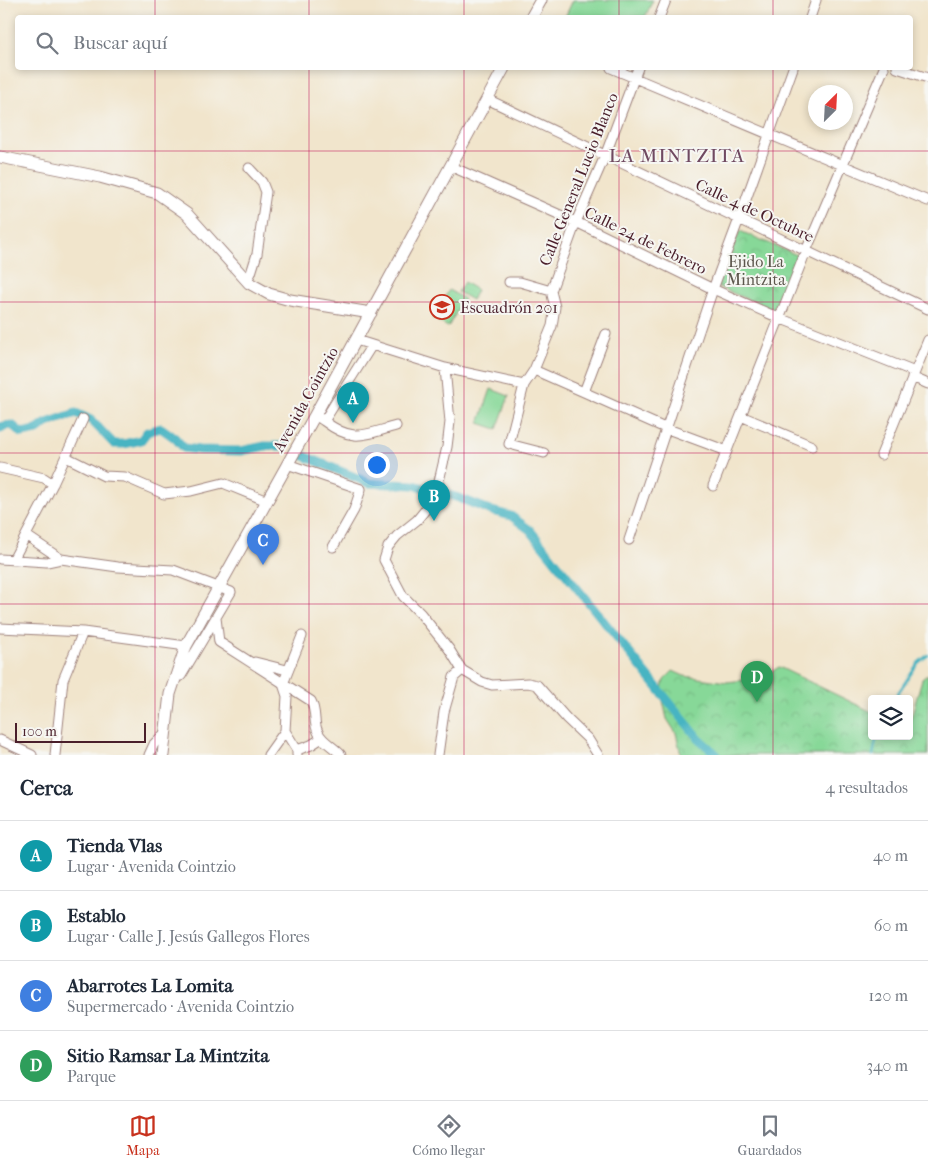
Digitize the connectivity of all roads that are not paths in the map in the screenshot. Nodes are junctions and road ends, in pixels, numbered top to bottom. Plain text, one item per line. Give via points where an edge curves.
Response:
1 (541, 0) edge
2 (666, 0) edge
3 (816, 0) edge
4 (533, 15) edge
5 (660, 15) edge
6 (811, 15) edge
7 (503, 70) edge
8 (616, 70) edge
9 (637, 70) edge
10 (792, 70) edge
11 (883, 70) edge
12 (903, 70) edge
13 (634, 77) junction
14 (928, 78) edge
15 (487, 99) junction
16 (770, 134) junction
17 (605, 156) junction
18 (0, 157) edge
19 (843, 165) junction
20 (450, 166) junction
21 (249, 168) dead end
22 (928, 201) edge
23 (739, 219) junction
24 (576, 222) junction
25 (806, 251) junction
26 (247, 280) junction
27 (509, 282) dead end
28 (713, 289) junction
29 (551, 292) junction
30 (928, 309) edge
31 (371, 313) junction
32 (779, 318) junction
33 (606, 334) dead end
34 (356, 340) junction
35 (928, 340) edge
36 (372, 345) junction
37 (445, 368) junction
38 (534, 370) junction
39 (914, 375) junction
40 (928, 384) edge
41 (524, 385) junction
42 (584, 392) junction
43 (741, 416) junction
44 (320, 418) junction
45 (84, 419) dead end
46 (396, 426) dead end
47 (665, 428) junction
48 (812, 446) dead end
49 (727, 451) junction
50 (544, 453) dead end
51 (881, 455) dead end
52 (66, 457) junction
53 (288, 464) junction
54 (0, 468) edge
55 (53, 484) junction
56 (713, 486) dead end
57 (267, 501) junction
58 (27, 536) junction
59 (629, 540) dead end
60 (333, 547) dead end
61 (0, 559) edge
62 (62, 559) junction
63 (13, 560) junction
64 (219, 587) junction
65 (216, 617) junction
66 (0, 628) edge
67 (83, 632) junction
68 (302, 636) dead end
69 (186, 646) junction
70 (248, 660) junction
71 (287, 670) junction
72 (462, 670) junction
73 (283, 684) junction
74 (170, 694) junction
75 (285, 731) junction
76 (165, 733) junction
77 (322, 738) junction
78 (0, 740) edge
79 (297, 752) edge
80 (32, 755) edge
81 (55, 755) edge
82 (149, 755) edge
83 (163, 755) edge
84 (268, 755) edge
85 (341, 755) edge
86 (438, 755) edge
87 (598, 755) edge

1 - 4 main road
2 - 5 street
3 - 6 street
7 - 15 main road, Avenida Cointzio
8 - 13 street
9 - 13 street, Calle General Lucio Blanco
10 - 16 street
11 - 19 street
12 - 14 street
13 - 16 street
13 - 17 street, Calle General Lucio Blanco
15 - 17 street, Calle 4 de Octubre
15 - 20 main road, Avenida Cointzio
16 - 19 street
16 - 23 street
17 - 23 street, Calle 4 de Octubre
17 - 24 street, Calle General Lucio Blanco
18 - 26 main road via 100,176 156,193 187,214
19 - 22 street
19 - 25 street
20 - 24 street, Calle 24 de Febrero
20 - 31 main road, Avenida Cointzio
21 - 26 street via 262,182 266,192 258,254
23 - 25 street, Calle 4 de Octubre
23 - 28 street
24 - 28 street, Calle 24 de Febrero
24 - 29 street, Calle General Lucio Blanco
25 - 30 street, Calle 4 de Octubre
25 - 32 street
26 - 31 main road via 269,294 290,300
27 - 29 street via 520,282
28 - 32 street, Calle 24 de Febrero
28 - 47 street
29 - 38 street, Calle General Lucio Blanco via 555,307 552,326
31 - 34 main road, Avenida Cointzio
32 - 39 street, Calle 24 de Febrero
32 - 43 street
33 - 42 street
34 - 36 street
34 - 44 main road, Avenida Cointzio
35 - 39 street
36 - 37 street
36 - 44 street
37 - 41 street
37 - 72 street via 450,422 435,498 417,520 397,536 388,547 384,560 403,596 449,649
38 - 41 street, Calle General Lucio Blanco
38 - 42 street
39 - 40 street, Calle 24 de Febrero
39 - 51 street
41 - 50 street, Calle General Lucio Blanco via 510,444
42 - 47 street
43 - 48 street
43 - 49 street
44 - 46 street via 342,434 357,437
44 - 53 main road, Avenida Cointzio
45 - 52 street
47 - 49 street
47 - 59 street
49 - 56 street
52 - 55 street
52 - 57 street via 104,476 125,476 164,494 224,483
53 - 57 main road, Avenida Cointzio
53 - 60 street via 361,489 354,510
54 - 55 street via 44,478
55 - 58 street
57 - 64 main road, Avenida Cointzio
58 - 62 street
58 - 63 street
61 - 63 street
62 - 63 street via 47,562
62 - 64 street via 172,570
64 - 65 street via 231,592
64 - 69 main road, Avenida Cointzio
65 - 70 street via 219,642
65 - 74 street
66 - 67 street
67 - 69 street
67 - 81 street via 63,680
68 - 71 street
69 - 74 main road, Avenida Cointzio
70 - 71 street
70 - 73 street
71 - 73 street
72 - 86 street via 454,677 446,704
72 - 87 street via 492,685 537,685
73 - 75 street via 287,696
73 - 77 street via 311,701 317,732
74 - 76 main road, Avenida Cointzio
75 - 79 street
75 - 84 street
76 - 82 street
76 - 83 main road, Avenida Cointzio
77 - 79 street
77 - 85 street
78 - 80 street

